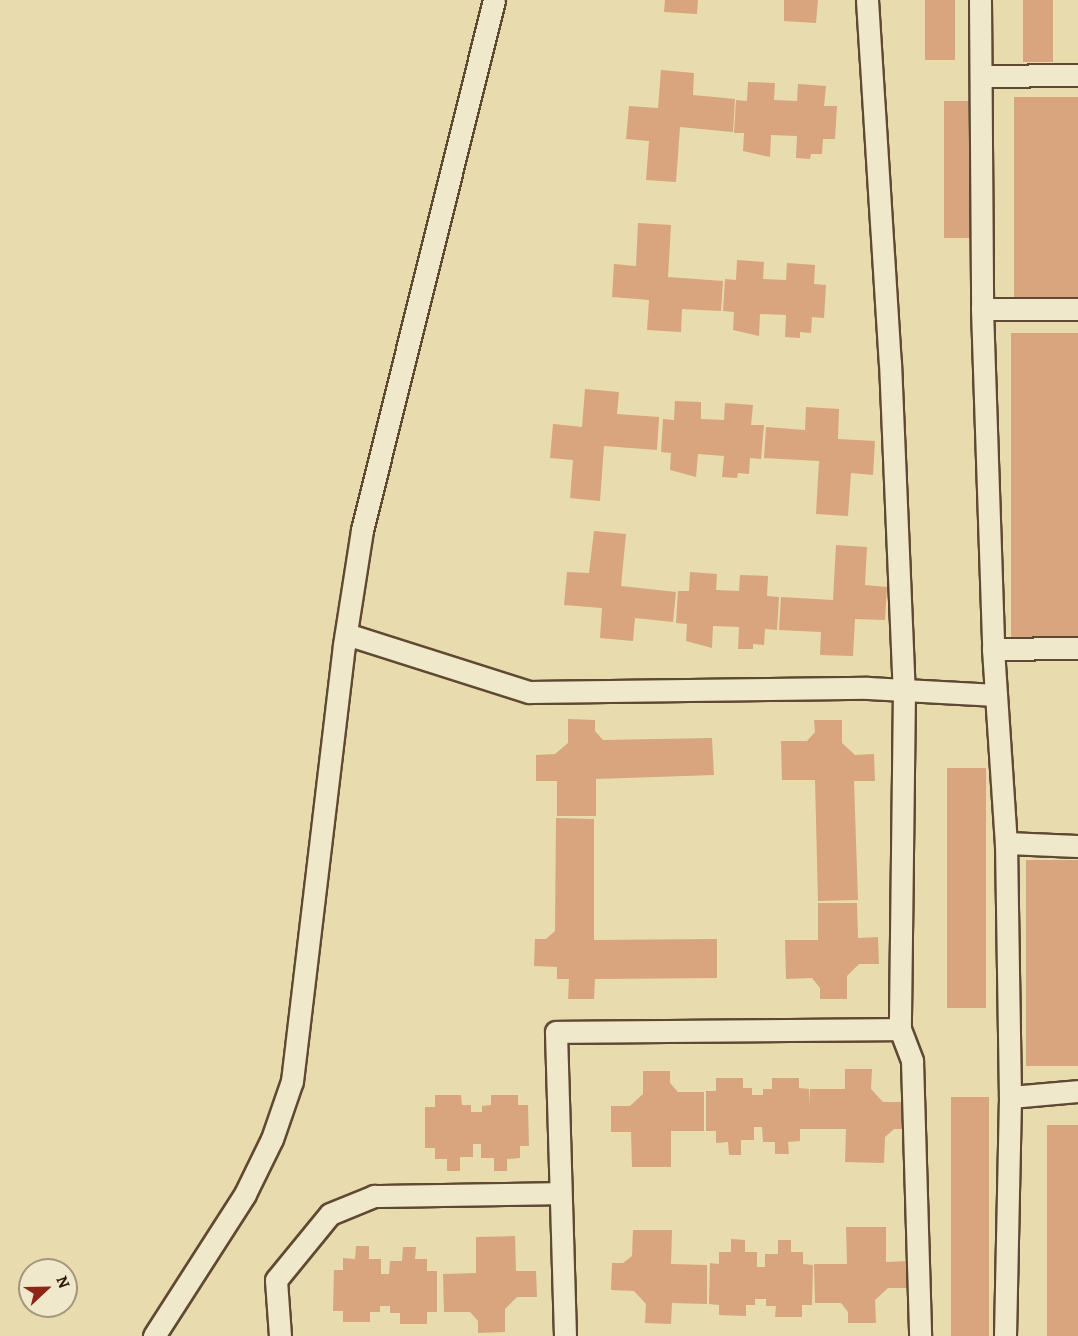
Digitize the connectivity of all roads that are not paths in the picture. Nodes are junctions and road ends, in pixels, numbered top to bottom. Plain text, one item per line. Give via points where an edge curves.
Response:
1 (494, 0) edge
2 (867, 0) edge
3 (980, 0) edge
4 (1078, 75) edge
5 (981, 76) junction
6 (982, 309) junction
7 (1078, 309) edge
8 (346, 634) junction
9 (1078, 648) edge
10 (993, 649) junction
11 (904, 690) junction
12 (996, 695) junction
13 (1006, 843) junction
14 (1078, 846) edge
15 (900, 1029) junction
16 (1078, 1091) edge
17 (1010, 1097) junction
18 (558, 1192) junction
19 (154, 1336) edge
20 (280, 1336) edge
21 (565, 1336) edge
22 (920, 1336) edge
23 (1005, 1336) edge

1 - 8 street via 374,473
2 - 11 street via 890,362
3 - 5 street
4 - 5 street
5 - 6 street
6 - 7 street
6 - 10 street
8 - 11 street via 529,692
8 - 19 street via 292,1081 272,1139 245,1194
9 - 10 street
10 - 12 street
11 - 12 street
11 - 15 street
12 - 13 street
13 - 14 street
13 - 17 street
15 - 18 street via 556,1032
15 - 22 street via 912,1061
16 - 17 street
17 - 23 street
18 - 20 street via 374,1196 330,1214 276,1280
18 - 21 street

